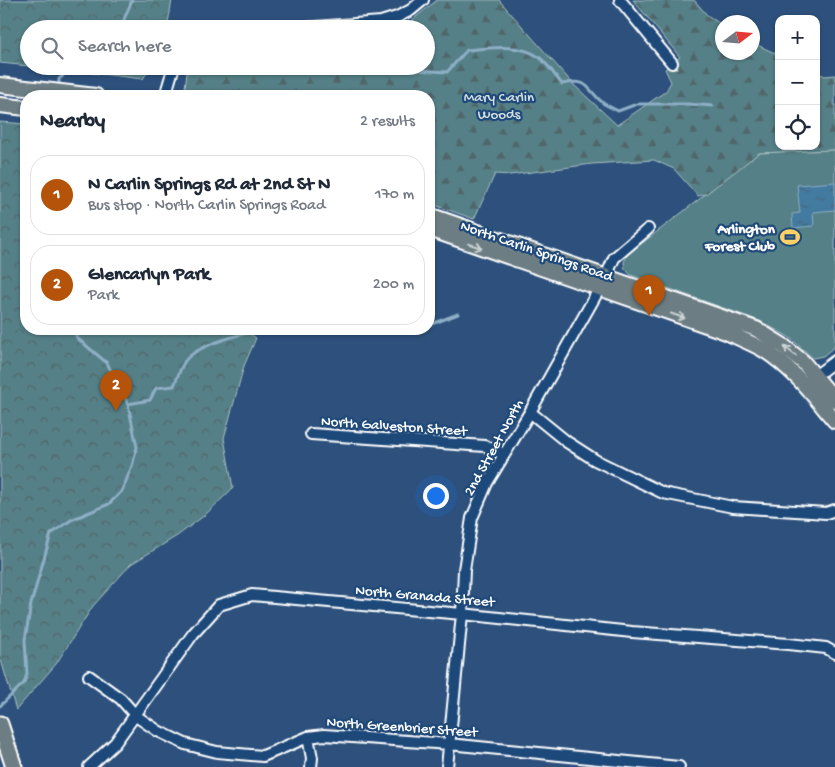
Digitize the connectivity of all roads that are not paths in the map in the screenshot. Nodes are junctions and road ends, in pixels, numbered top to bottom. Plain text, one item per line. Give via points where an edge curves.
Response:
1 (423, 0) edge
2 (620, 0) edge
3 (387, 20) edge
4 (672, 63) dead end
5 (171, 75) edge
6 (0, 85) edge
7 (39, 90) edge
8 (167, 90) edge
9 (0, 105) edge
10 (20, 107) edge
11 (435, 217) edge
12 (648, 230) dead end
13 (435, 231) edge
14 (602, 283) junction
15 (835, 362) edge
16 (810, 380) junction
17 (835, 400) edge
18 (530, 412) junction
19 (835, 421) edge
20 (311, 434) dead end
21 (504, 454) junction
22 (835, 510) edge
23 (462, 614) junction
24 (835, 653) edge
25 (89, 676) dead end
26 (136, 716) junction
27 (0, 724) edge
28 (308, 737) junction
29 (449, 744) junction
30 (12, 761) edge
31 (89, 767) edge
32 (312, 767) edge
33 (447, 767) edge
34 (679, 767) edge

1 - 3 street via 411,10
2 - 4 street
5 - 8 street
6 - 7 main road
9 - 10 main road
11 - 14 main road, North Carlin Springs Road
12 - 14 street, 2nd Street North via 614,258
13 -> 14 main road, North Carlin Springs Road
14 - 16 main road, North Carlin Springs Road via 750,342
14 - 18 street, 2nd Street North
15 - 16 street
16 - 17 main road, North Carlin Springs Road
16 - 19 main road, North Carlin Springs Road
18 - 21 street, 2nd Street North
18 - 22 street via 595,460 663,493 733,507
20 - 21 street, North Galveston Street via 485,446
21 - 23 street, 2nd Street North via 472,518 464,570
23 - 24 street, North Granada Street via 789,644 826,648
23 - 26 street, North Granada Street via 252,595 219,605 193,634
23 - 29 street, 2nd Street North
25 - 26 street, North Greenbrier Street via 120,699
26 - 28 street, North Greenbrier Street via 185,744 217,752 263,756
26 - 31 street, North Granada Street via 115,743
27 - 30 highway
28 - 29 street, North Greenbrier Street via 324,735
28 - 32 street
29 - 33 street, 2nd Street North
29 - 34 street, North Greenbrier Street

